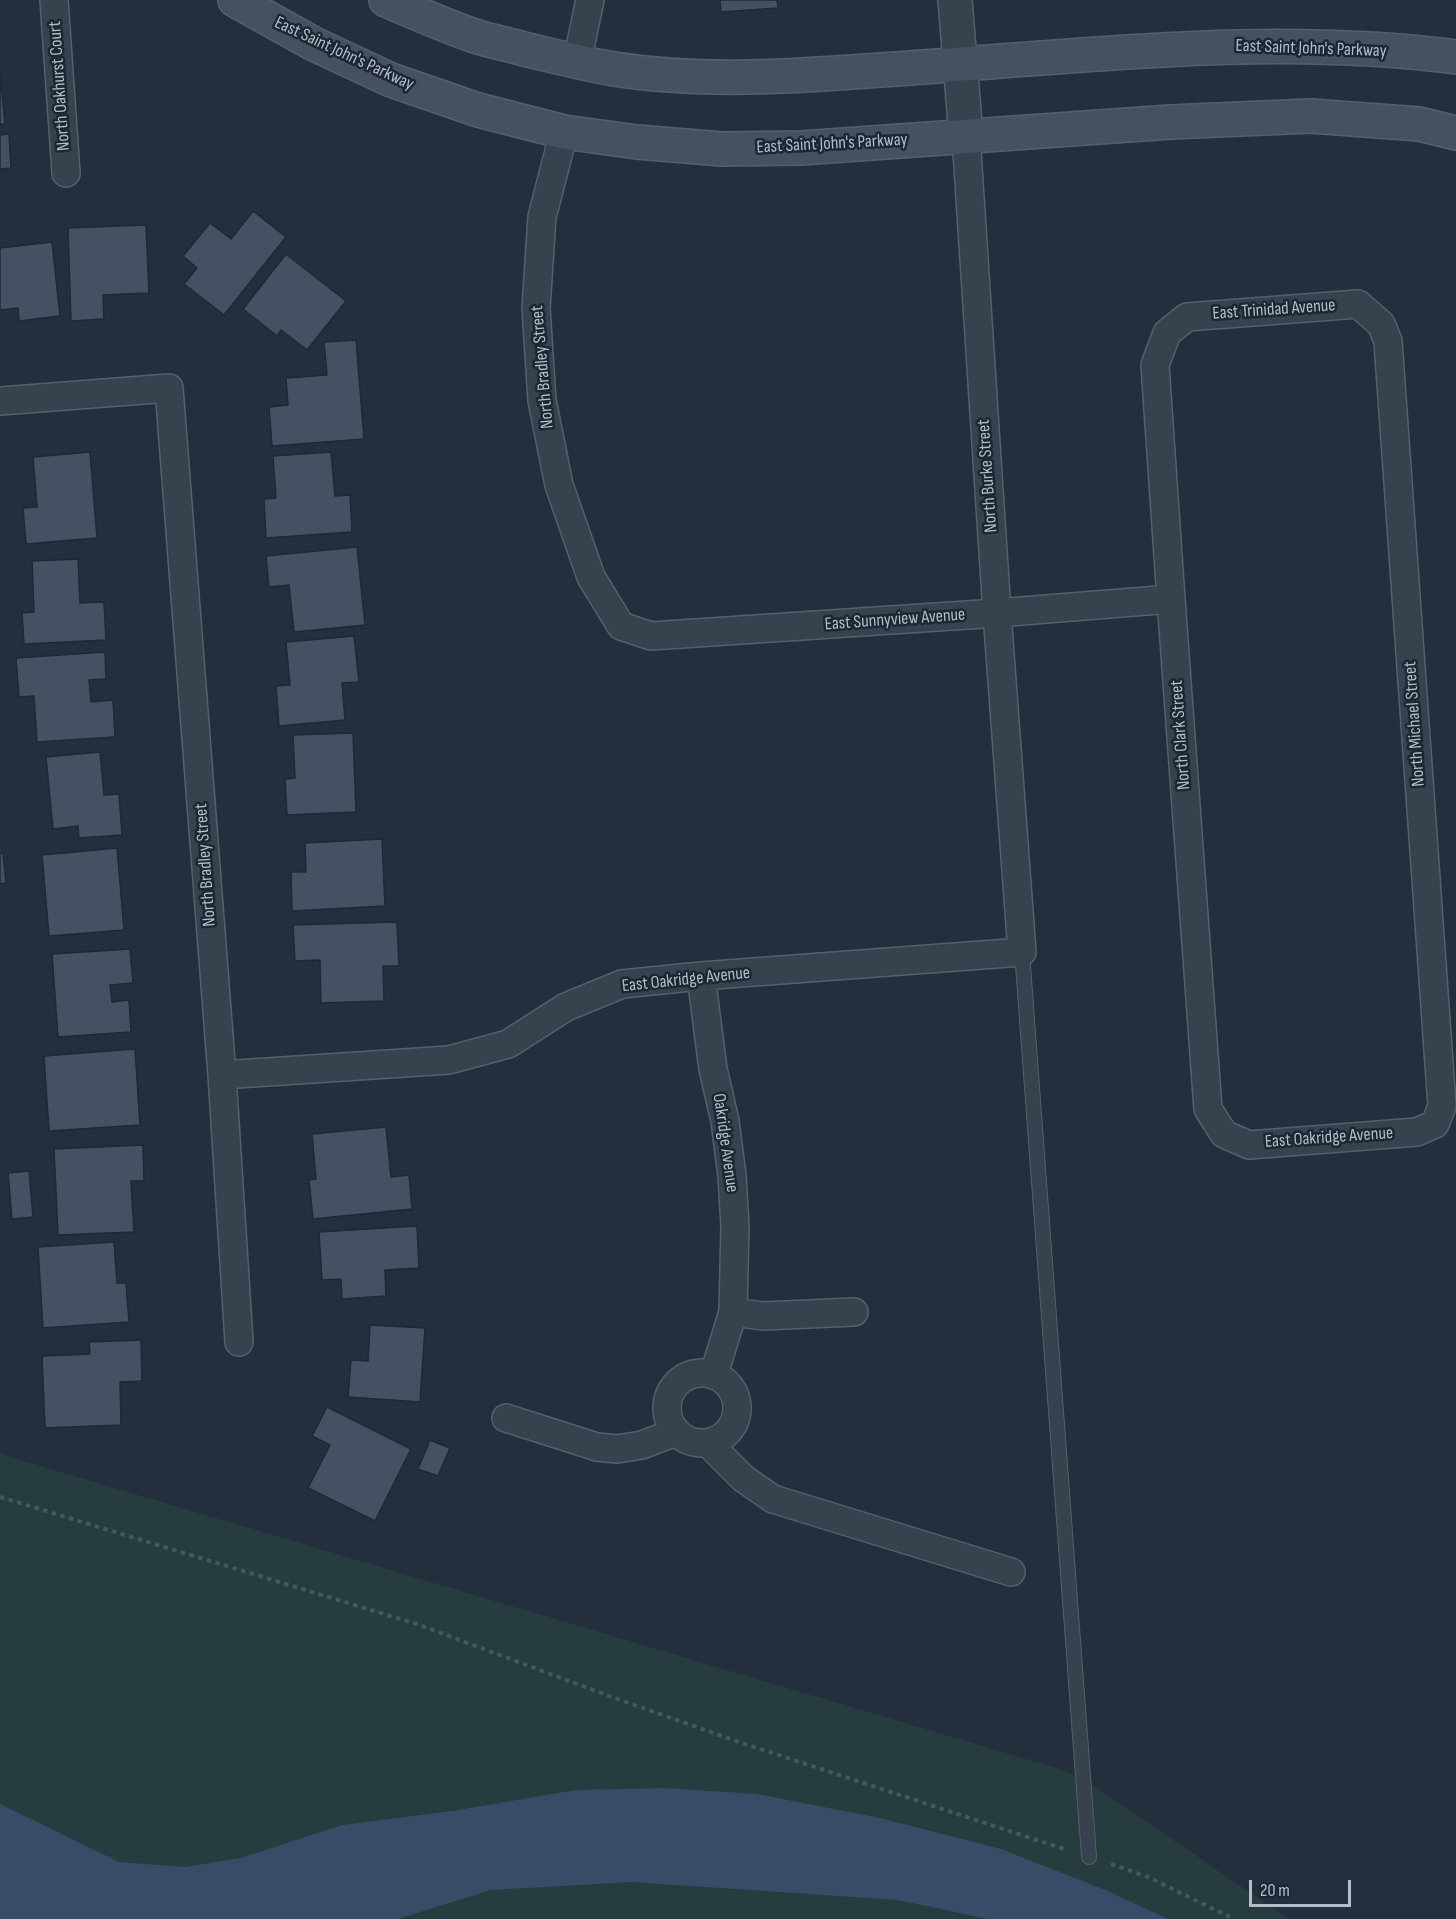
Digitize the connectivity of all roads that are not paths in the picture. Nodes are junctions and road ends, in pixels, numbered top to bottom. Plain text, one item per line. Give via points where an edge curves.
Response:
1 (54, 0) edge
2 (235, 0) edge
3 (386, 0) edge
4 (590, 0) edge
5 (955, 0) edge
6 (1456, 57) edge
7 (577, 62) junction
8 (961, 64) junction
9 (564, 132) junction
10 (1456, 133) edge
11 (966, 136) junction
12 (66, 173) dead end
13 (1381, 324) joint
14 (1167, 333) joint
15 (0, 401) edge
16 (1170, 599) junction
17 (997, 613) junction
18 (621, 626) joint
19 (1022, 952) junction
20 (701, 976) junction
21 (222, 1075) junction
22 (1435, 1124) joint
23 (1224, 1134) joint
24 (733, 1312) junction
25 (854, 1312) dead end
26 (240, 1342) dead end
27 (714, 1374) junction
28 (506, 1418) dead end
29 (676, 1432) junction
30 (708, 1443) junction
31 (1011, 1572) dead end
32 (1089, 1857) road end

1 - 12 street, North Oakhurst Court
2 - 9 main road, East Saint John's Parkway via 314,44 391,80 478,110
3 - 7 main road, East Saint John's Parkway via 472,35
4 - 7 street
5 - 8 street, North Burke Street
6 - 8 main road, East Saint John's Parkway via 1253,45
7 - 8 main road, East Saint John's Parkway via 650,73 755,77
8 - 11 street, North Burke Street
9 - 11 main road, East Saint John's Parkway via 722,149 801,148
9 - 18 street, North Bradley Street via 542,217 536,308 542,400 569,516 591,577
10 - 11 main road, East Saint John's Parkway via 1419,124 1311,116
11 - 17 street, North Burke Street
13 - 14 street, East Trinidad Avenue via 1358,304 1187,317
13 - 22 street, North Michael Street via 1388,341 1442,1106
14 - 16 street, North Clark Street via 1155,365
15 - 21 street, North Bradley Street via 169,388
16 - 17 street, East Sunnyview Avenue
16 - 23 street, North Clark Street via 1208,1109
17 - 18 street, East Sunnyview Avenue via 651,636
17 - 19 street, North Burke Street
19 - 20 street, East Oakridge Avenue
19 - 32 lane
20 - 21 street, East Oakridge Avenue via 622,984 566,1007 508,1044 449,1060
20 - 24 street, Oakridge Avenue via 732,1176
21 - 26 street, North Bradley Street
22 - 23 street, East Oakridge Avenue via 1417,1132 1249,1144
24 - 25 street via 763,1316
24 - 27 street, Oakridge Avenue
27 - 29 street via 691,1375 672,1389 667,1411
27 - 30 street via 736,1395 738,1406 733,1426 718,1440
28 - 29 street via 597,1447 617,1449
29 - 30 street via 691,1442
30 - 31 street via 744,1479 773,1500

